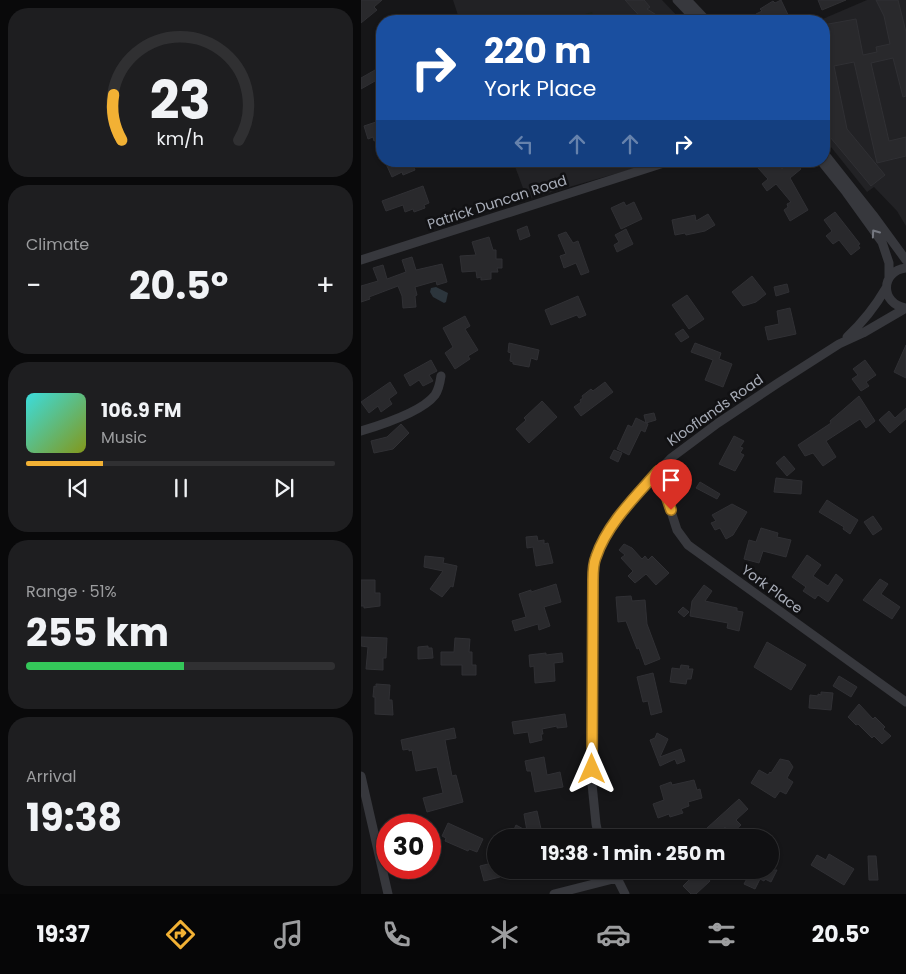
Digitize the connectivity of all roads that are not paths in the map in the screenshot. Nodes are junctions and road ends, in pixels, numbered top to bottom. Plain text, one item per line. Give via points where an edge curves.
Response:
1 (677, 0) edge
2 (687, 0) edge
3 (691, 15) edge
4 (701, 15) edge
5 (830, 161) edge
6 (651, 167) edge
7 (826, 167) edge
8 (361, 260) edge
9 (906, 260) edge
10 (906, 268) edge
11 (889, 278) junction
12 (886, 288) junction
13 (906, 308) edge
14 (839, 344) junction
15 (441, 376) dead end
16 (361, 431) edge
17 (658, 471) junction
18 (906, 702) edge
19 (361, 776) edge
20 (598, 829) edge
21 (600, 879) edge
22 (618, 879) edge
23 (388, 894) edge
24 (554, 894) edge
25 (625, 894) edge

1 - 3 street
2 - 4 street
5 - 9 street
6 - 8 street, Patrick Duncan Road
11 -> 7 street via 882,242
10 - 11 street via 897,270
11 - 12 street, Klooflands Road
12 - 13 street via 891,300
12 - 14 street, Klooflands Road via 864,321
13 - 14 street, Klooflands Road
14 - 17 street, Klooflands Road via 718,423
15 - 16 street via 435,394 418,408
17 - 18 street, York Place via 677,530 688,544
17 - 20 street, Klooflands Road via 611,528 594,565 593,784
19 - 23 street
21 - 24 street
22 - 25 street

